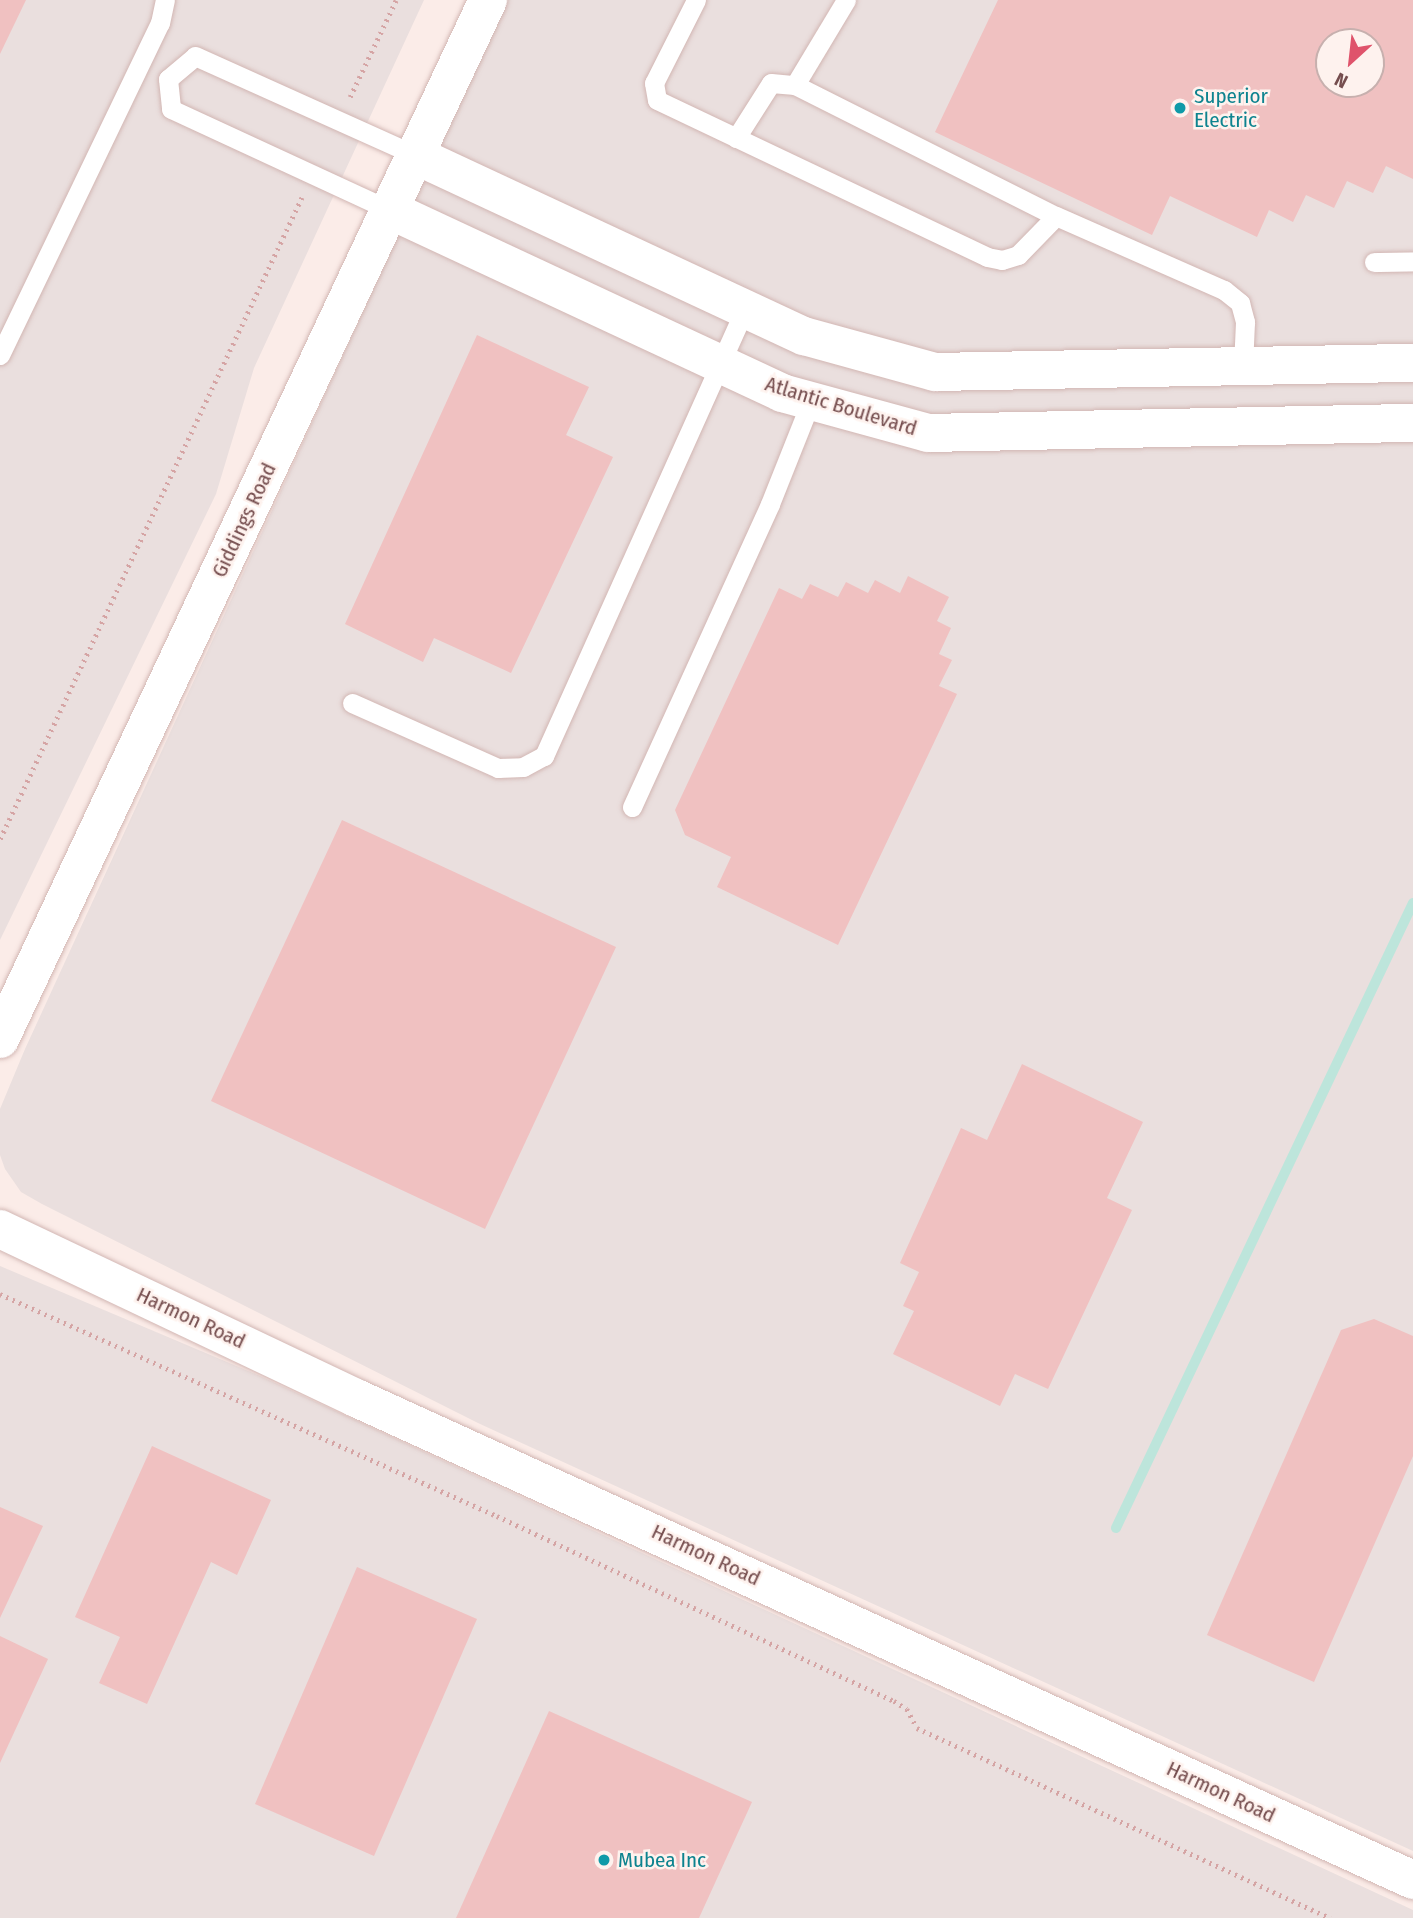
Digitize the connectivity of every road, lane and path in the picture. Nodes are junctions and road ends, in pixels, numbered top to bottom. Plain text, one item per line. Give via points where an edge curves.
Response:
1 (165, 0) edge
2 (396, 0) edge
3 (488, 0) edge
4 (696, 0) edge
5 (846, 0) edge
6 (139, 66) junction
7 (168, 79) junction
8 (795, 85) junction
9 (339, 121) junction
10 (736, 138) junction
11 (415, 155) junction
12 (313, 175) junction
13 (390, 210) junction
14 (1056, 216) junction
15 (1413, 261) edge
16 (1374, 262) dead end
17 (745, 308) junction
18 (0, 355) edge
19 (718, 362) junction
20 (1413, 363) edge
21 (1243, 366) junction
22 (811, 401) junction
23 (1413, 423) edge
24 (352, 703) dead end
25 (632, 807) dead end
26 (0, 839) edge
27 (0, 1039) edge
28 (0, 1229) edge
29 (0, 1294) edge
30 (1413, 1880) edge
31 (1330, 1918) edge

1 - 6 lane via 160,23
2 - 9 path
3 - 11 street, Giddings Road
4 - 10 lane via 652,91 657,100
5 - 8 lane
6 - 7 lane
6 - 18 lane
7 - 9 lane via 195,56
7 - 12 lane via 171,109
8 - 10 lane via 771,83
8 - 14 lane
9 - 11 lane
10 - 14 lane via 987,257 1002,260 1018,255
11 - 13 street, Giddings Road
11 - 17 street
12 - 13 lane
12 - 26 path
13 - 19 street, Atlantic Boulevard
13 - 27 street, Giddings Road
14 - 21 lane via 1224,290 1240,303 1245,322
15 - 16 lane
17 - 19 lane
17 - 21 street via 804,336 935,372
19 - 22 street, Atlantic Boulevard via 782,393
19 - 24 lane via 544,756 523,767 498,768
20 - 21 street
22 - 23 street, Atlantic Boulevard via 928,433
22 - 25 lane via 770,504
28 - 30 street, Harmon Road via 356,1398
29 - 31 path via 497,1516 894,1701 907,1709 917,1728

